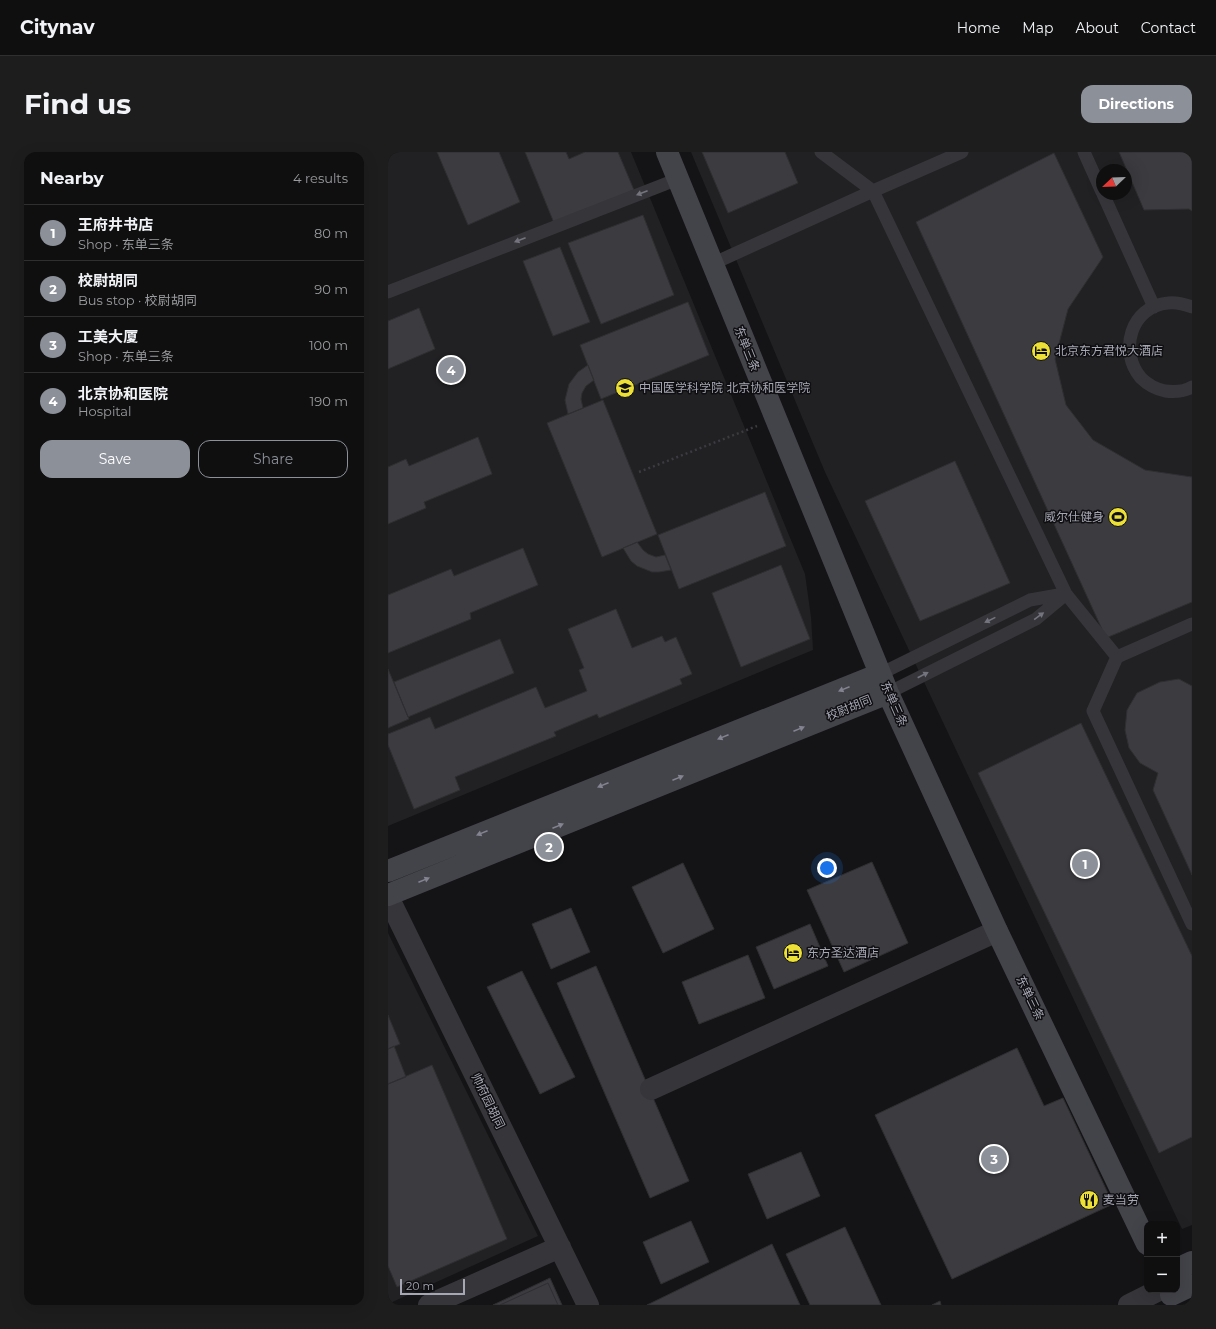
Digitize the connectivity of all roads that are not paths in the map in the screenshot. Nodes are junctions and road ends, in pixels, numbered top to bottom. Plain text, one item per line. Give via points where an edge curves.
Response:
1 (667, 152) edge
2 (821, 152) edge
3 (962, 152) edge
4 (1084, 152) edge
5 (678, 179) junction
6 (1096, 179) edge
7 (873, 191) junction
8 (1105, 200) edge
9 (712, 264) junction
10 (389, 288) edge
11 (1154, 307) junction
12 (1192, 307) edge
13 (1191, 391) edge
14 (1066, 594) junction
15 (1192, 624) edge
16 (1117, 657) junction
17 (884, 683) junction
18 (388, 871) edge
19 (388, 896) edge
20 (1192, 924) edge
21 (997, 931) junction
22 (651, 1089) dead end
23 (1144, 1238) edge
24 (560, 1247) junction
25 (1192, 1262) edge
26 (1180, 1268) edge
27 (1192, 1285) edge
28 (1169, 1295) edge
29 (429, 1305) edge
30 (588, 1305) edge
31 (1128, 1305) edge

1 - 5 street, 东单三条
2 - 7 lane
3 - 7 lane
4 - 6 lane
5 - 9 street, 东单三条
5 -> 10 lane
7 - 9 lane
7 - 14 lane
8 - 11 lane
9 - 17 street, 东单三条
11 - 12 lane via 1168,303
11 - 13 lane via 1142,315 1133,328 1129,342 1130,357 1136,371 1146,383 1159,390
14 - 16 lane
17 -> 14 lane via 1036,619
14 -> 17 lane via 1030,600
15 - 16 lane
16 - 20 lane via 1093,711
17 -> 18 street, 校尉胡同
19 -> 17 street, 校尉胡同
17 - 21 street, 东单三条
19 - 24 street, 帅府园胡同
21 - 22 street
21 - 23 street, 东单三条
24 - 29 street
24 - 30 street, 帅府园胡同
25 - 26 street
27 - 28 street
28 - 31 street

